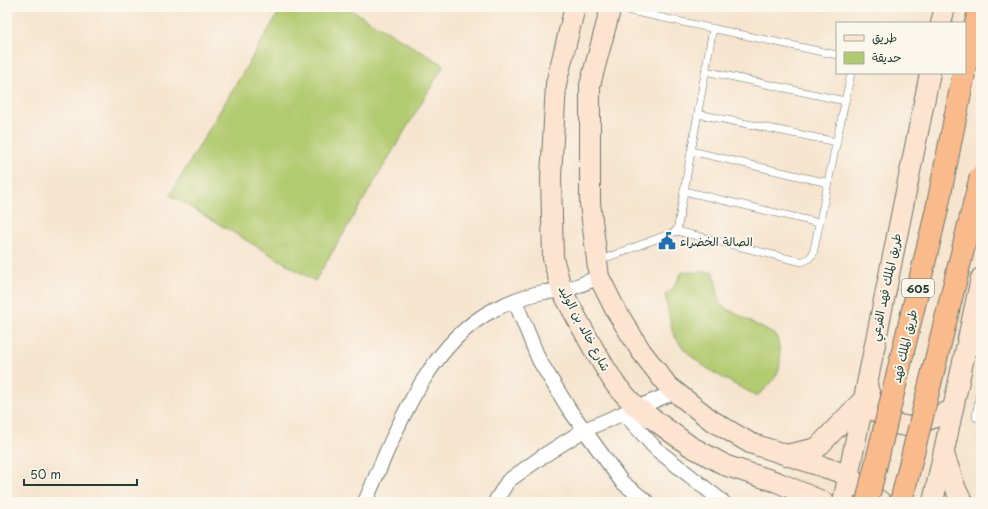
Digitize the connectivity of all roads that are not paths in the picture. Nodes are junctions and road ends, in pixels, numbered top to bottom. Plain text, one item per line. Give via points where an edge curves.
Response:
1 (575, 7) edge
2 (611, 7) edge
3 (945, 7) edge
4 (980, 7) edge
5 (941, 22) edge
6 (713, 28) junction
7 (836, 55) edge
8 (966, 63) edge
9 (705, 71) junction
10 (851, 74) edge
11 (930, 74) edge
12 (964, 74) edge
13 (845, 101) junction
14 (698, 114) junction
15 (837, 142) junction
16 (691, 151) junction
17 (981, 176) edge
18 (828, 183) junction
19 (684, 191) junction
20 (819, 223) junction
21 (676, 232) junction
22 (598, 269) junction
23 (981, 278) edge
24 (562, 290) junction
25 (516, 302) junction
26 (969, 335) junction
27 (981, 356) edge
28 (866, 381) junction
29 (981, 386) edge
30 (675, 392) junction
31 (862, 401) junction
32 (631, 410) junction
33 (952, 410) junction
34 (981, 419) edge
35 (584, 430) junction
36 (943, 452) junction
37 (785, 456) junction
38 (848, 475) junction
39 (777, 482) junction
40 (365, 502) edge
41 (495, 502) edge
42 (647, 502) edge
43 (722, 502) edge
44 (803, 502) edge
45 (824, 502) edge
46 (843, 502) edge
47 (868, 502) edge
48 (881, 502) edge
49 (901, 502) edge
50 (933, 502) edge
51 (963, 502) edge

1 - 24 main road, شارع خالد بن الوليد via 556,84 551,177 553,258
2 - 6 lane
2 - 22 main road via 590,85 590,203
3 - 5 main road
4 - 8 highway
6 - 7 lane
6 - 9 lane
9 - 13 lane
9 - 14 lane
10 - 13 lane
11 - 28 main road, طريق الملك فهد الفرعي
12 - 47 highway, طريق الملك فهد / 605, bridge via 937,209
13 - 15 lane
14 - 15 lane
14 - 16 lane
15 - 18 lane
16 - 18 lane
16 - 19 lane
17 - 49 highway, 605, bridge
18 - 20 lane
19 - 20 lane
19 - 21 lane
20 - 21 lane via 813,254 802,262
21 - 22 lane
22 - 24 street
22 - 30 main road via 614,309 641,351
23 - 26 main road
24 - 25 street
24 - 32 main road, شارع خالد بن الوليد via 593,348
25 - 35 street via 539,360
25 - 40 street via 495,309 471,323 444,351 417,391 389,446
26 - 27 lane
26 - 33 main road
28 - 31 main road, طريق الملك فهد الفرعي
28 - 33 main road via 874,410 894,424 911,427
29 - 34 lane via 976,417
30 - 32 street
30 - 37 main road via 711,420 750,443
31 - 37 main road via 817,448
31 - 38 main road, طريق الملك فهد الفرعي
32 - 35 street
32 - 39 main road, شارع خالد بن الوليد via 726,466
32 - 43 street via 656,449
33 - 36 main road
35 - 41 street via 508,481
35 - 42 street via 622,482
36 - 50 main road
36 - 51 main road
37 - 38 main road
38 - 46 main road, طريق الملك فهد الفرعي
38 - 48 main road
39 - 44 main road
39 - 45 main road, شارع خالد بن الوليد

